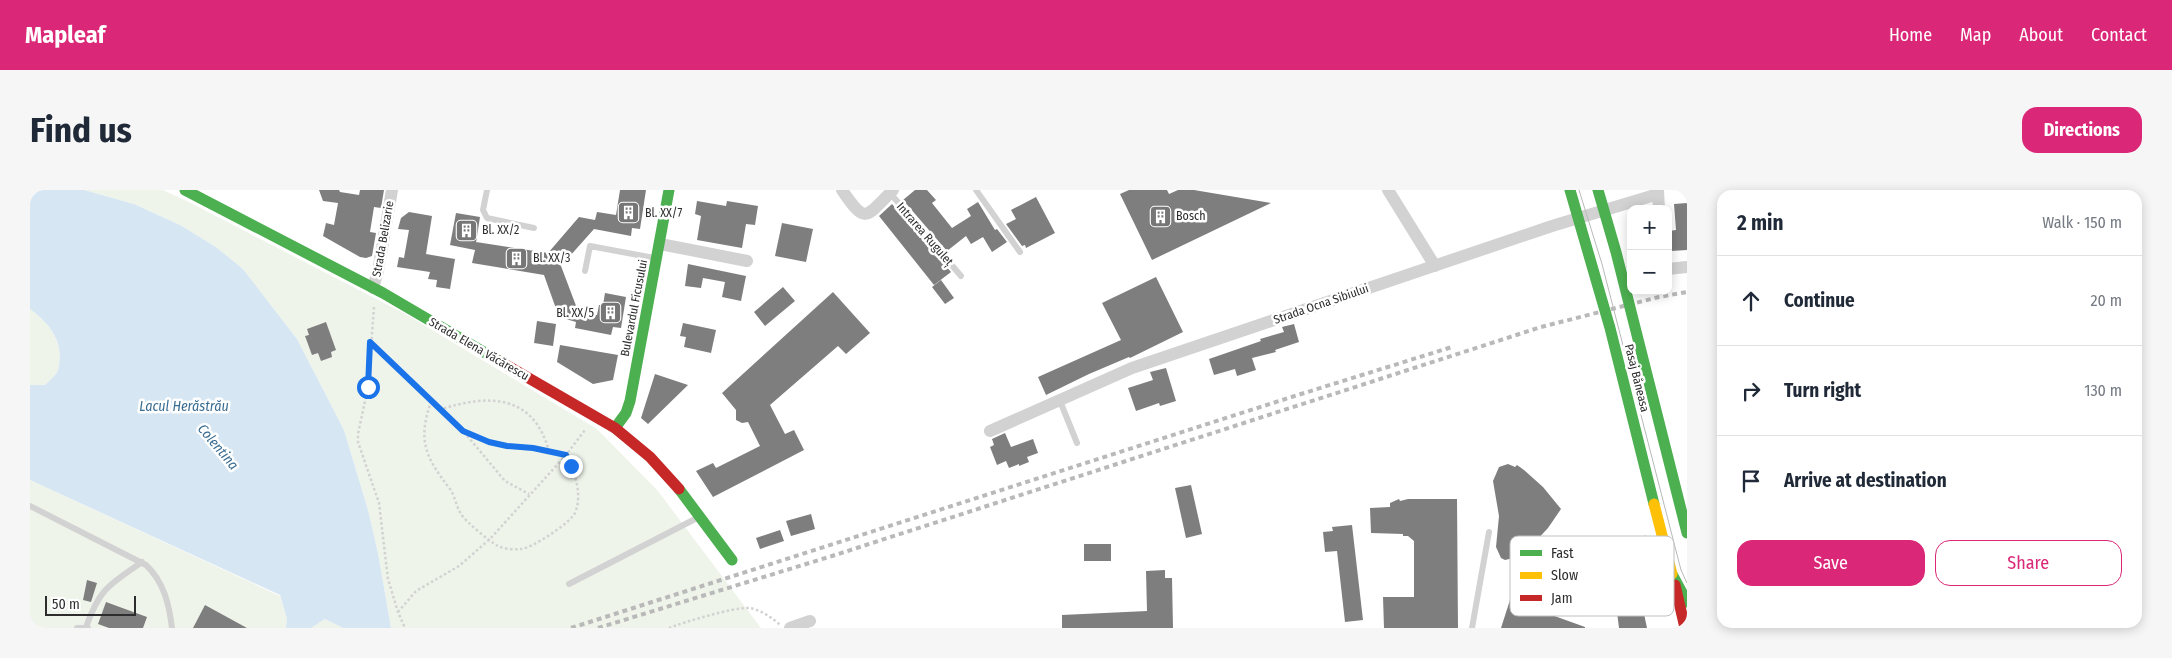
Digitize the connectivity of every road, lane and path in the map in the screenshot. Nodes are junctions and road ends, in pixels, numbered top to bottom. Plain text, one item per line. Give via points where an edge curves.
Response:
1 (185, 190) edge
2 (392, 190) edge
3 (487, 190) edge
4 (669, 190) edge
5 (842, 190) edge
6 (976, 190) edge
7 (1388, 190) edge
8 (1570, 190) edge
9 (1598, 190) edge
10 (891, 192) edge
11 (1658, 192) edge
12 (1659, 205) edge
13 (534, 228) dead end
14 (660, 244) junction
15 (1020, 252) dead end
16 (657, 259) junction
17 (747, 261) dead end
18 (1435, 266) junction
19 (1687, 267) edge
20 (1672, 269) edge
21 (585, 271) dead end
22 (961, 276) dead end
23 (373, 288) junction
24 (374, 307) dead end
25 (370, 342) junction
26 (1060, 401) junction
27 (430, 402) junction
28 (439, 410) junction
29 (616, 428) junction
30 (585, 430) dead end
31 (463, 431) junction
32 (990, 431) dead end
33 (1077, 443) dead end
34 (549, 451) junction
35 (566, 455) junction
36 (528, 494) junction
37 (30, 506) edge
38 (700, 516) junction
39 (1490, 532) dead end
40 (1687, 533) edge
41 (1662, 536) edge
42 (490, 539) junction
43 (732, 560) dead end
44 (142, 562) junction
45 (1674, 578) edge
46 (1674, 582) edge
47 (569, 584) dead end
48 (1687, 602) edge
49 (398, 612) junction
50 (810, 621) dead end
51 (88, 627) edge
52 (77, 628) edge
53 (172, 628) edge
54 (405, 628) edge
55 (669, 628) edge
56 (784, 628) edge
57 (790, 628) edge
58 (1472, 628) edge
59 (1685, 628) edge

1 - 23 street, Strada Elena Văcărescu
2 - 23 street, Strada Belizarie
3 - 13 lane via 483,210 487,218
4 - 14 street, Bulevardul Ficusului
5 - 10 street via 857,212 862,214 868,214
6 - 15 lane
7 - 18 street
8 - 41 street, Pasaj Băneasa, bridge via 1610,328
9 - 40 street, Pasaj Băneasa, bridge
10 - 22 lane, Intrarea Ruguleț
11 - 12 street
11 - 18 street, Strada Ocna Sibiului
14 - 16 street, Bulevardul Ficusului
14 - 17 street
16 - 21 lane via 590,246
16 - 29 street, Bulevardul Ficusului via 630,402
18 - 26 street, Strada Ocna Sibiului via 1132,368
19 - 20 street
23 - 29 street, Strada Elena Văcărescu
24 - 25 path
25 - 27 path
25 - 49 path via 368,387 358,442 379,503 388,580
26 - 32 street, Strada Ocna Sibiului
26 - 33 lane
27 - 28 path
27 - 42 path via 424,440 431,462 453,494 464,518
28 - 31 path
28 - 34 path via 477,400 512,404 535,420
29 - 38 street, Strada Elena Văcărescu via 660,465
30 - 35 path
31 - 34 path via 489,442
31 - 36 path via 505,481
34 - 35 path
35 - 36 path
35 - 42 path via 579,495 573,517 543,539 521,549 498,546
36 - 42 path
37 - 44 lane
38 - 43 street, Strada Elena Văcărescu
38 - 47 lane
39 - 58 lane
42 - 49 path via 458,566 416,591
44 - 51 lane via 106,588 94,604
44 - 53 lane via 153,572 165,592
45 - 48 street
46 - 59 street
49 - 54 path
50 - 57 street
51 - 52 lane
55 - 56 path via 749,608

